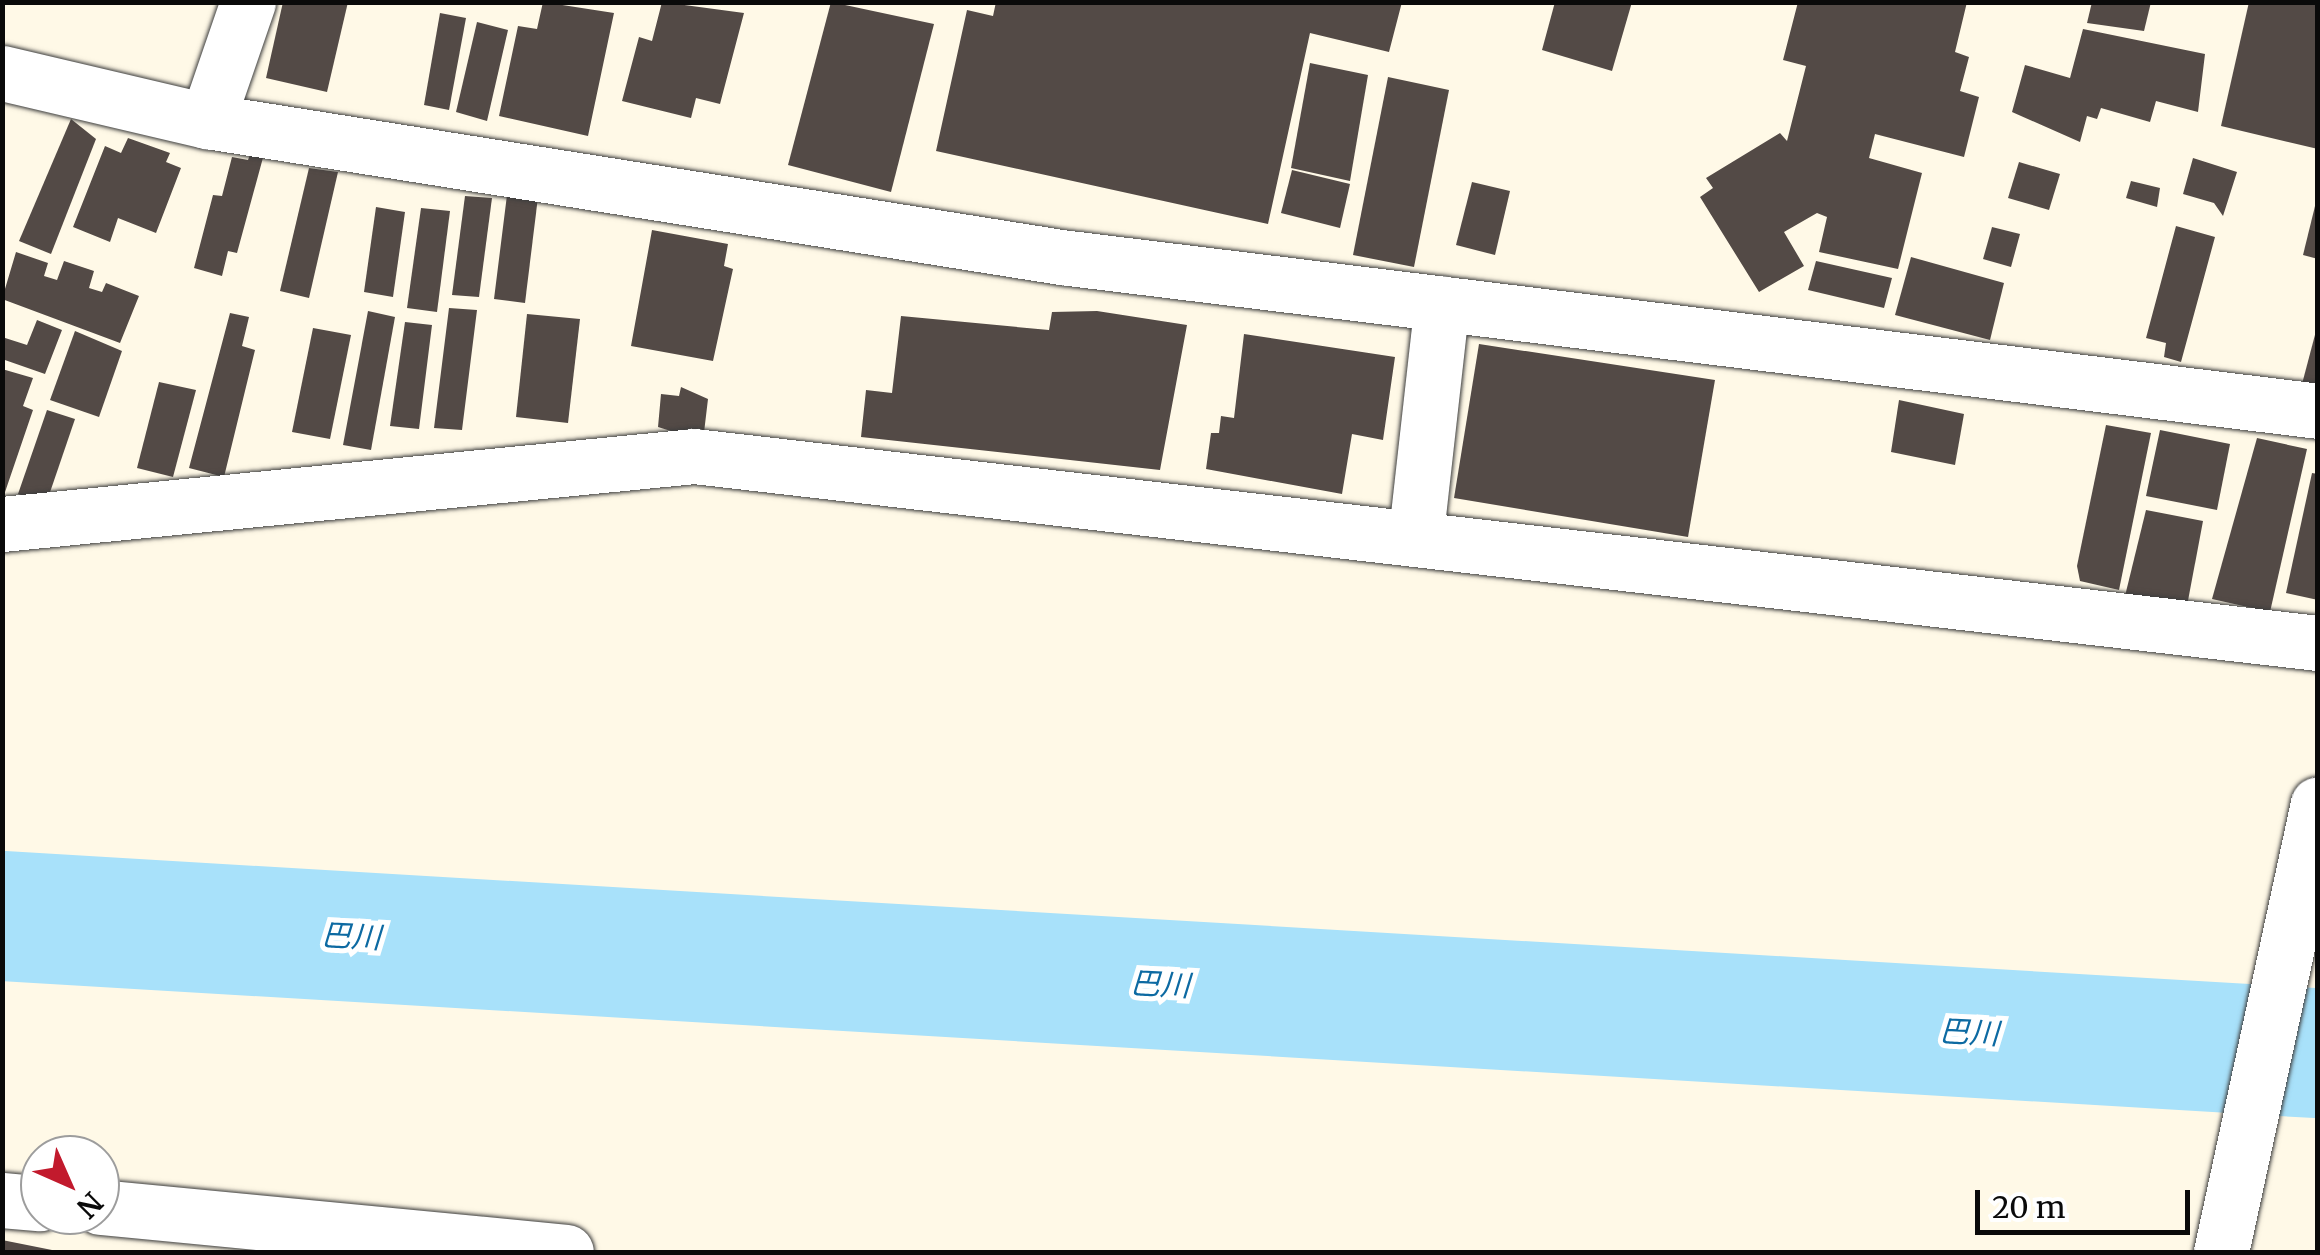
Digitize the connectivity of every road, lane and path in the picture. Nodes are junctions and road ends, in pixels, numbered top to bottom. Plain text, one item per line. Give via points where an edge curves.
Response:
1 (248, 2) edge
2 (2, 73) edge
3 (207, 121) junction
4 (1442, 304) junction
5 (2318, 411) edge
6 (2, 524) edge
7 (1416, 534) junction
8 (2318, 643) edge
9 (2318, 804) edge
10 (120, 1209) edge
11 (566, 1252) edge
12 (2221, 1252) edge

1 - 3 street
2 - 3 street
3 - 4 street via 1062,256
4 - 5 street
4 - 7 street
6 - 7 street via 694,456
7 - 8 street
9 - 12 street
10 - 11 street

